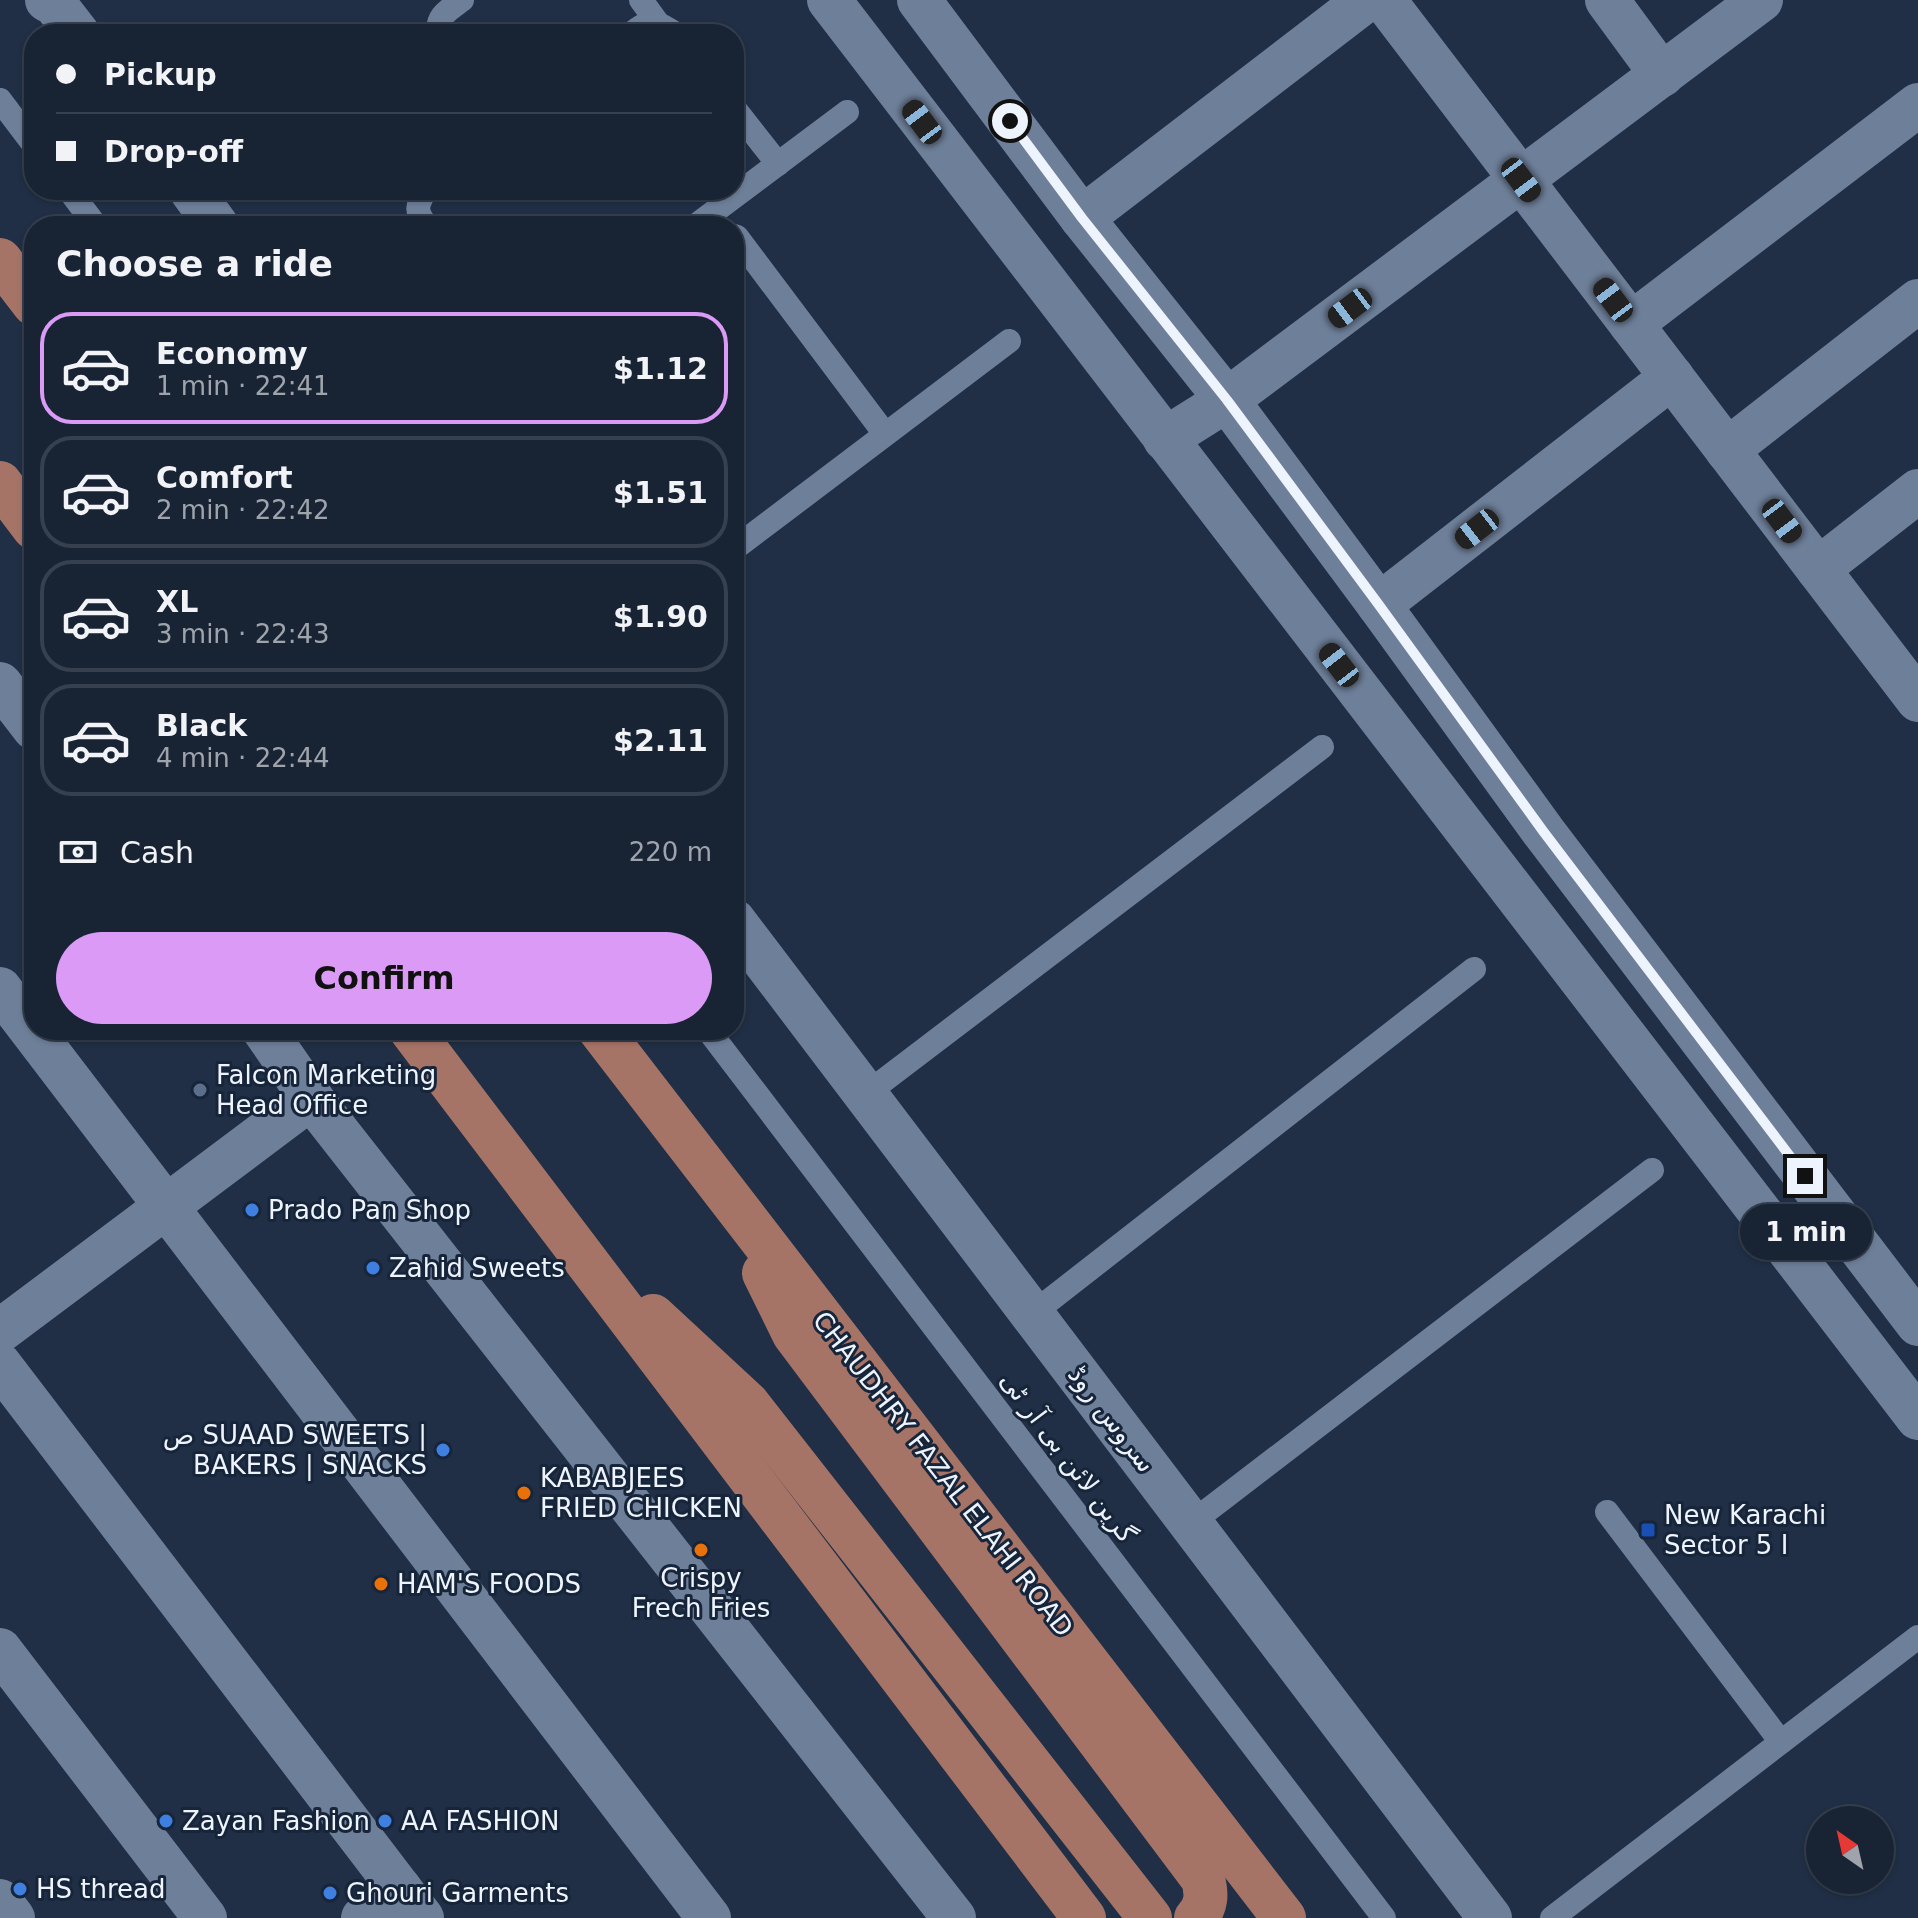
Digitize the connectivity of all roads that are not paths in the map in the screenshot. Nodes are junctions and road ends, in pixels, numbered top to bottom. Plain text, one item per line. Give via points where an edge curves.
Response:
1 (462, 0) edge
2 (641, 0) edge
3 (829, 0) edge
4 (919, 0) edge
5 (1366, 0) edge
6 (1384, 0) edge
7 (1607, 0) edge
8 (1761, 0) edge
9 (438, 24) edge
10 (662, 24) edge
11 (1662, 75) junction
12 (0, 100) edge
13 (1918, 105) edge
14 (847, 112) dead end
15 (744, 121) edge
16 (24, 132) edge
17 (778, 164) junction
18 (1521, 180) junction
19 (744, 189) edge
20 (730, 200) edge
21 (708, 216) edge
22 (1082, 218) junction
23 (744, 246) edge
24 (0, 260) edge
25 (24, 291) edge
26 (1918, 301) edge
27 (1631, 324) junction
28 (1009, 341) dead end
29 (1672, 377) junction
30 (1227, 400) junction
31 (885, 434) junction
32 (1165, 439) junction
33 (1727, 450) junction
34 (0, 483) edge
35 (1918, 491) edge
36 (24, 515) edge
37 (744, 541) edge
38 (1818, 569) junction
39 (1379, 605) junction
40 (0, 684) edge
41 (1917, 695) edge
42 (24, 715) edge
43 (1322, 747) dead end
44 (744, 934) edge
45 (1474, 969) dead end
46 (0, 989) edge
47 (24, 1021) edge
48 (39, 1040) edge
49 (271, 1040) edge
50 (419, 1040) edge
51 (608, 1040) edge
52 (716, 1040) edge
53 (866, 1094) junction
54 (311, 1098) junction
55 (1652, 1170) dead end
56 (721, 1185) junction
57 (165, 1206) junction
58 (565, 1234) junction
59 (1032, 1314) junction
60 (1918, 1324) edge
61 (0, 1331) edge
62 (0, 1365) edge
63 (1918, 1418) edge
64 (1607, 1512) dead end
65 (1191, 1523) junction
66 (1918, 1637) edge
67 (0, 1650) edge
68 (1781, 1742) junction
69 (0, 1901) edge
70 (411, 1904) edge
71 (13, 1918) edge
72 (205, 1918) edge
73 (363, 1918) edge
74 (709, 1918) edge
75 (954, 1918) edge
76 (1084, 1918) edge
77 (1150, 1918) edge
78 (1196, 1918) edge
79 (1284, 1918) edge
80 (1384, 1918) edge
81 (1490, 1918) edge
82 (1552, 1918) edge

1 - 9 lane
2 - 10 lane
3 - 32 street
4 - 22 street
5 - 22 street
6 - 18 street
7 - 11 street
8 - 11 street
11 - 18 street
12 - 16 lane
13 - 27 street
14 - 17 lane
15 - 17 lane
17 - 19 lane
18 - 27 street
18 - 30 street
20 - 21 lane
22 - 30 street
23 - 31 lane
24 - 25 main road
26 - 33 street
27 - 29 street
28 - 31 lane
29 - 33 street
29 - 39 street
30 - 32 street
30 - 39 street
31 - 37 lane
32 - 63 street
33 - 38 street
34 - 36 main road
35 - 38 street
38 - 41 street
39 - 60 street via 1543,831
40 - 42 street
43 - 53 lane
44 - 53 street, سروس روڈ
45 - 59 lane
46 - 47 street
48 - 57 street
49 - 54 street
50 - 58 main road
51 - 56 main road, CHAUDHRY FAZAL ELAHI ROAD
52 - 80 lane, گرین لائن بی آر ٹی
53 - 59 street, سروس روڈ
54 - 57 street
54 - 75 street
55 - 65 lane
56 - 78 main road via 794,1334 1203,1879 1206,1901
56 - 79 main road, CHAUDHRY FAZAL ELAHI ROAD
57 - 61 street
57 - 74 street
58 - 76 main road
58 - 77 main road via 748,1404
59 - 65 street, سروس روڈ
62 - 70 street
64 - 68 lane
65 - 81 street, سروس روڈ
66 - 68 lane
67 - 72 street
68 - 82 lane
69 - 71 street
70 - 73 street

